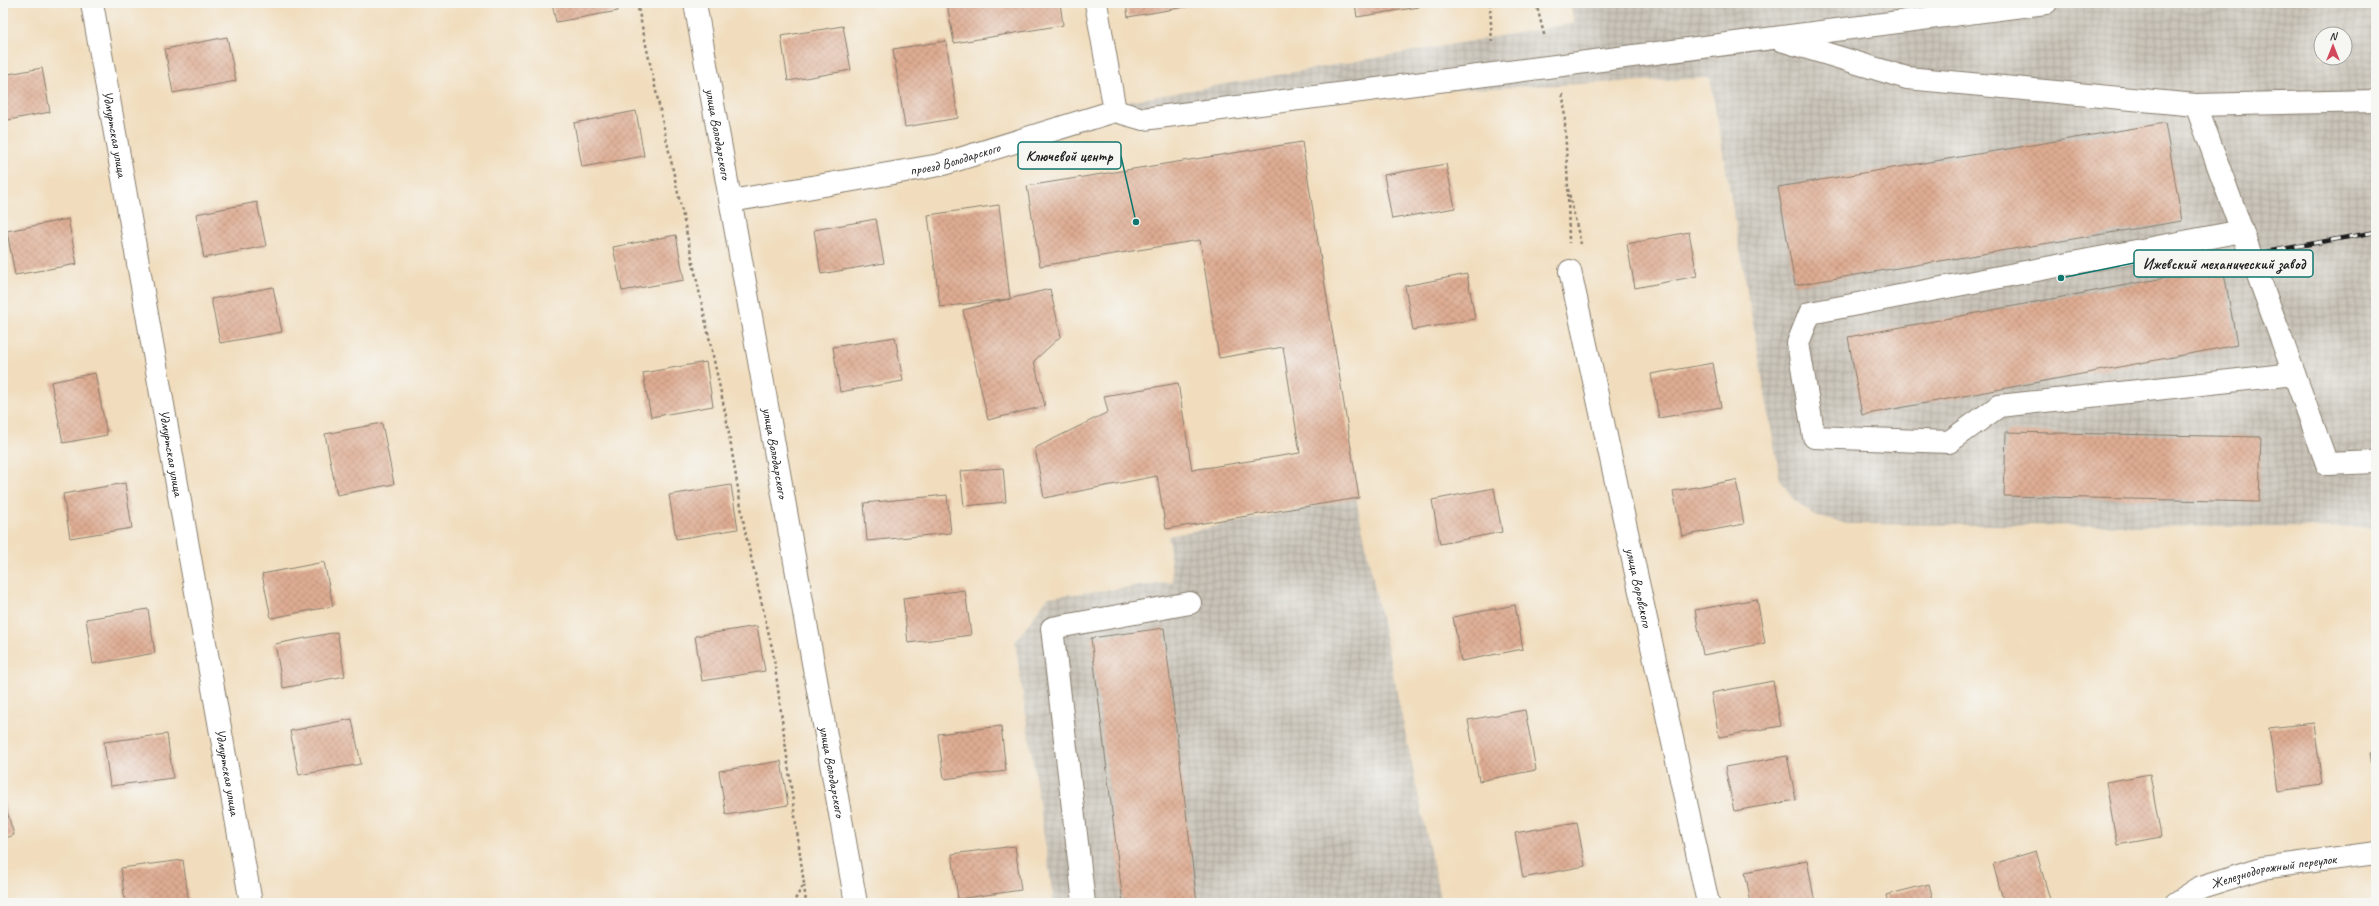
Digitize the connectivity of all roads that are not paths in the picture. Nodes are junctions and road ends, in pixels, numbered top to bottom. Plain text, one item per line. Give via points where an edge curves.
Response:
1 (92, 3) edge
2 (696, 3) edge
3 (1096, 3) edge
4 (2046, 3) edge
5 (1774, 38) junction
6 (2376, 101) edge
7 (2196, 105) junction
8 (1114, 111) junction
9 (731, 201) junction
10 (2242, 231) junction
11 (1570, 271) road end
12 (2294, 374) junction
13 (2376, 462) edge
14 (1190, 603) dead end
15 (2376, 853) edge
16 (251, 903) edge
17 (856, 903) edge
18 (1084, 903) edge
19 (1708, 903) edge
20 (2176, 903) edge

1 - 16 street, Удмуртская улица
2 - 9 street, улица Володарского
3 - 8 street
4 - 5 street
5 - 7 street via 1907,78
5 - 8 street via 1143,119
6 - 7 street
7 - 10 street
8 - 9 street, проезд Володарского via 940,165
9 - 17 street, улица Володарского
10 - 12 street
10 - 12 street via 1810,312 1798,343 1814,438 1949,442 1999,406
11 - 19 street, улица Воровского
12 - 13 street via 2327,464
14 - 18 street via 1052,628
15 - 20 street, Железнодорожный переулок via 2262,868 2201,887

